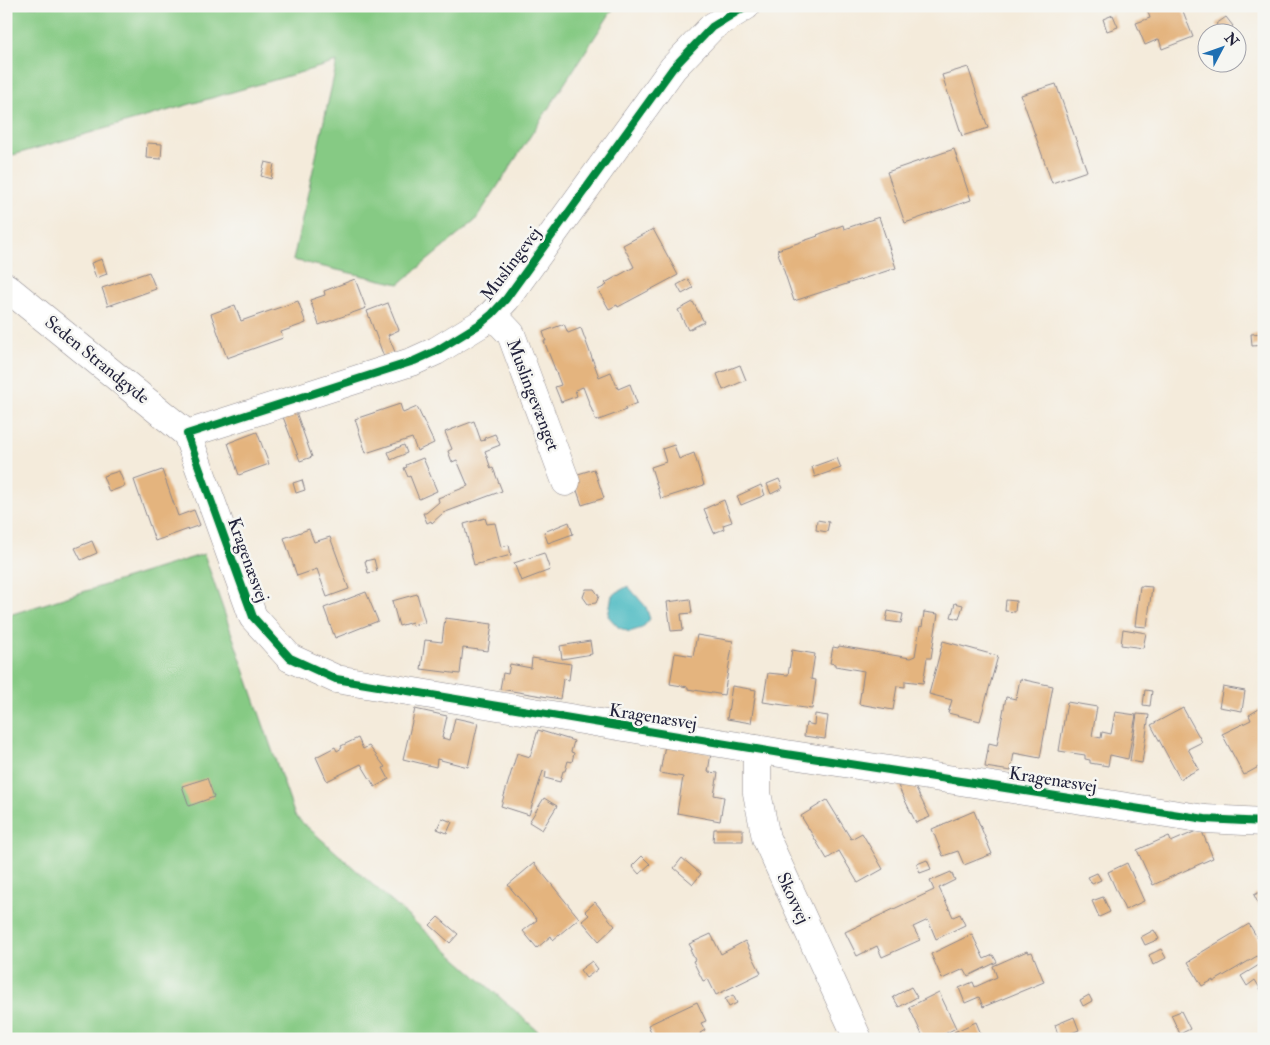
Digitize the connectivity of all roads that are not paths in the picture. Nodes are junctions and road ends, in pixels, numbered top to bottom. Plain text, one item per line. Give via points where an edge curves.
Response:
1 (746, 6) edge
2 (6, 286) edge
3 (492, 314) junction
4 (187, 434) junction
5 (566, 482) dead end
6 (757, 749) junction
7 (1264, 822) edge
8 (858, 1039) edge

1 - 3 street, Muslingevej via 712,27 673,68
2 - 4 street, Seden Strandgyde
3 - 4 street, Muslingevej via 426,357
3 - 5 street, Muslingevænget via 511,334
4 - 6 street, Kragenæsvej via 252,617 290,658 336,679
6 - 7 street, Kragenæsvej via 1205,819
6 - 8 street, Skovvej via 757,793 766,838

